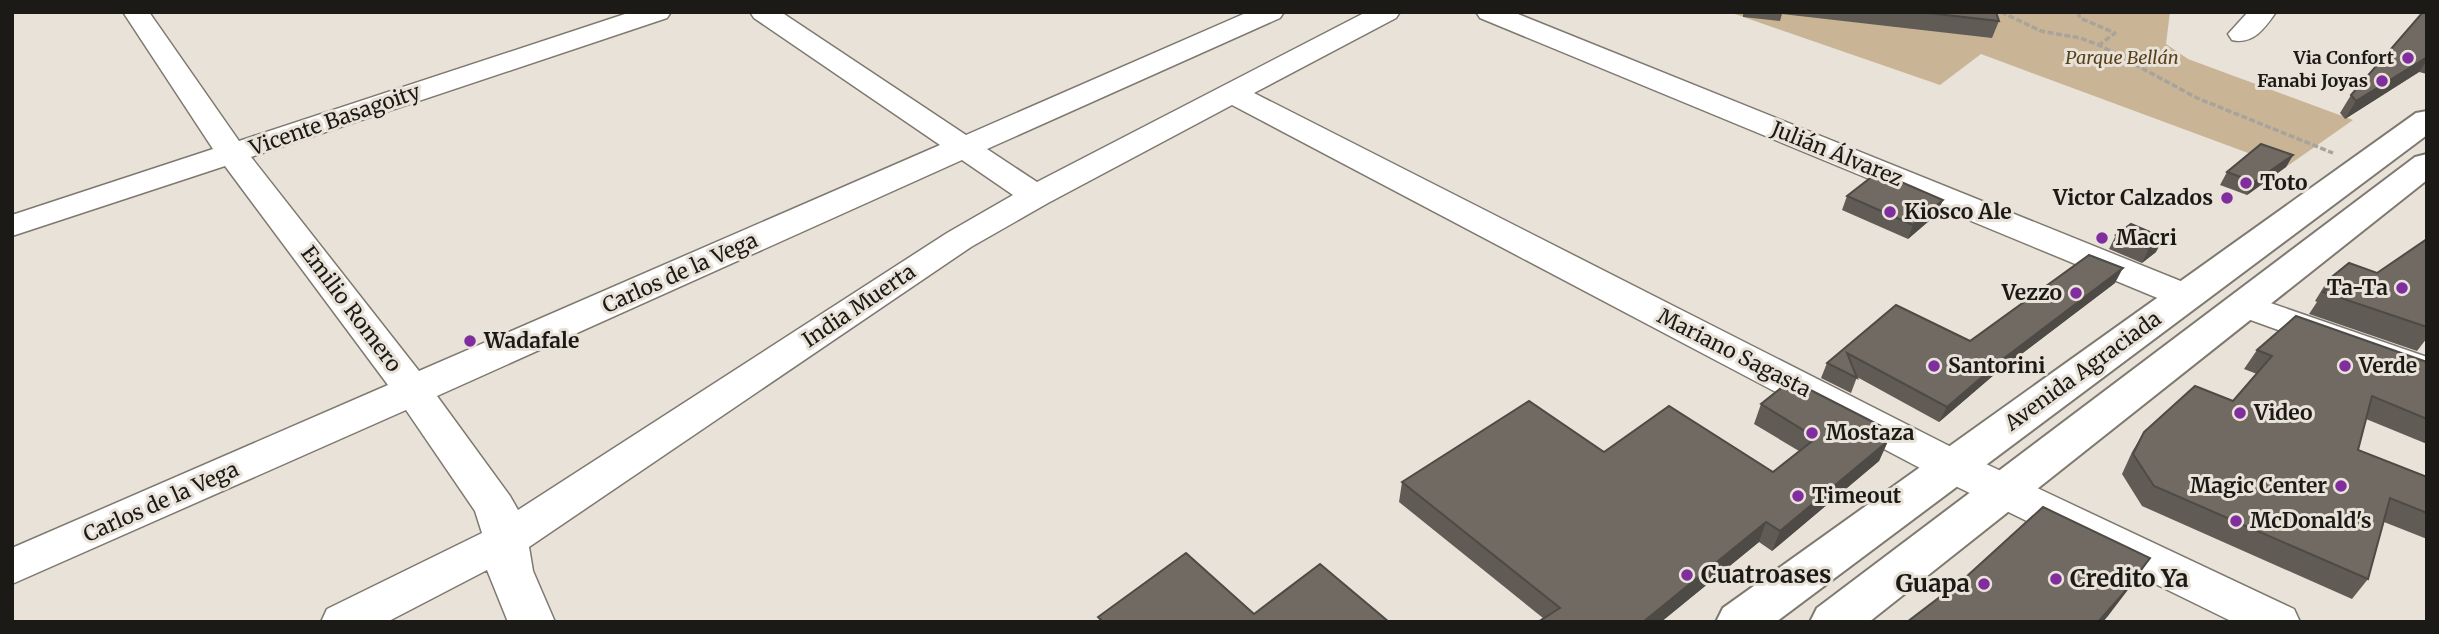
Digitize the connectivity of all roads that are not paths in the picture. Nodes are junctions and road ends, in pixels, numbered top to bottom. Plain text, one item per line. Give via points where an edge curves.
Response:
1 (136, 12) edge
2 (658, 12) edge
3 (763, 12) edge
4 (1271, 12) edge
5 (1387, 12) edge
6 (1489, 12) edge
7 (2263, 12) edge
8 (2242, 34) dead end
9 (1233, 94) junction
10 (2427, 120) edge
11 (964, 147) junction
12 (233, 155) junction
13 (2427, 164) edge
14 (1036, 195) junction
15 (12, 226) edge
16 (2185, 296) junction
17 (2247, 306) junction
18 (2427, 371) edge
19 (413, 391) junction
20 (1952, 466) junction
21 (2004, 491) junction
22 (506, 540) junction
23 (12, 567) edge
24 (344, 622) edge
25 (532, 622) edge
26 (1740, 622) edge
27 (1835, 622) edge
28 (2277, 622) edge

1 - 12 street, Emilio Romero
2 - 12 street, Vicente Basagoity
3 - 11 street
4 - 11 street, Carlos de la Vega
5 - 9 street, India Muerta
6 - 16 street, Julián Álvarez
7 - 8 street
9 - 14 street, India Muerta
9 - 20 street, Mariano Sagasta
10 - 16 main road, Avenida Agraciada
11 - 14 street
11 - 19 street, Carlos de la Vega
12 - 15 street, Vicente Basagoity
12 - 19 street, Emilio Romero
13 - 17 main road
14 - 22 street, India Muerta via 959,240
16 - 20 main road, Avenida Agraciada
17 - 18 street
17 - 21 main road
19 - 22 street, Emilio Romero via 495,507
19 - 23 street, Carlos de la Vega
20 - 21 street, Mariano Sagasta
20 - 26 main road, Avenida Agraciada
21 - 27 main road
21 - 28 street, Mariano Sagasta
22 - 24 street, India Muerta
22 - 25 street, Emilio Romero via 510,571

